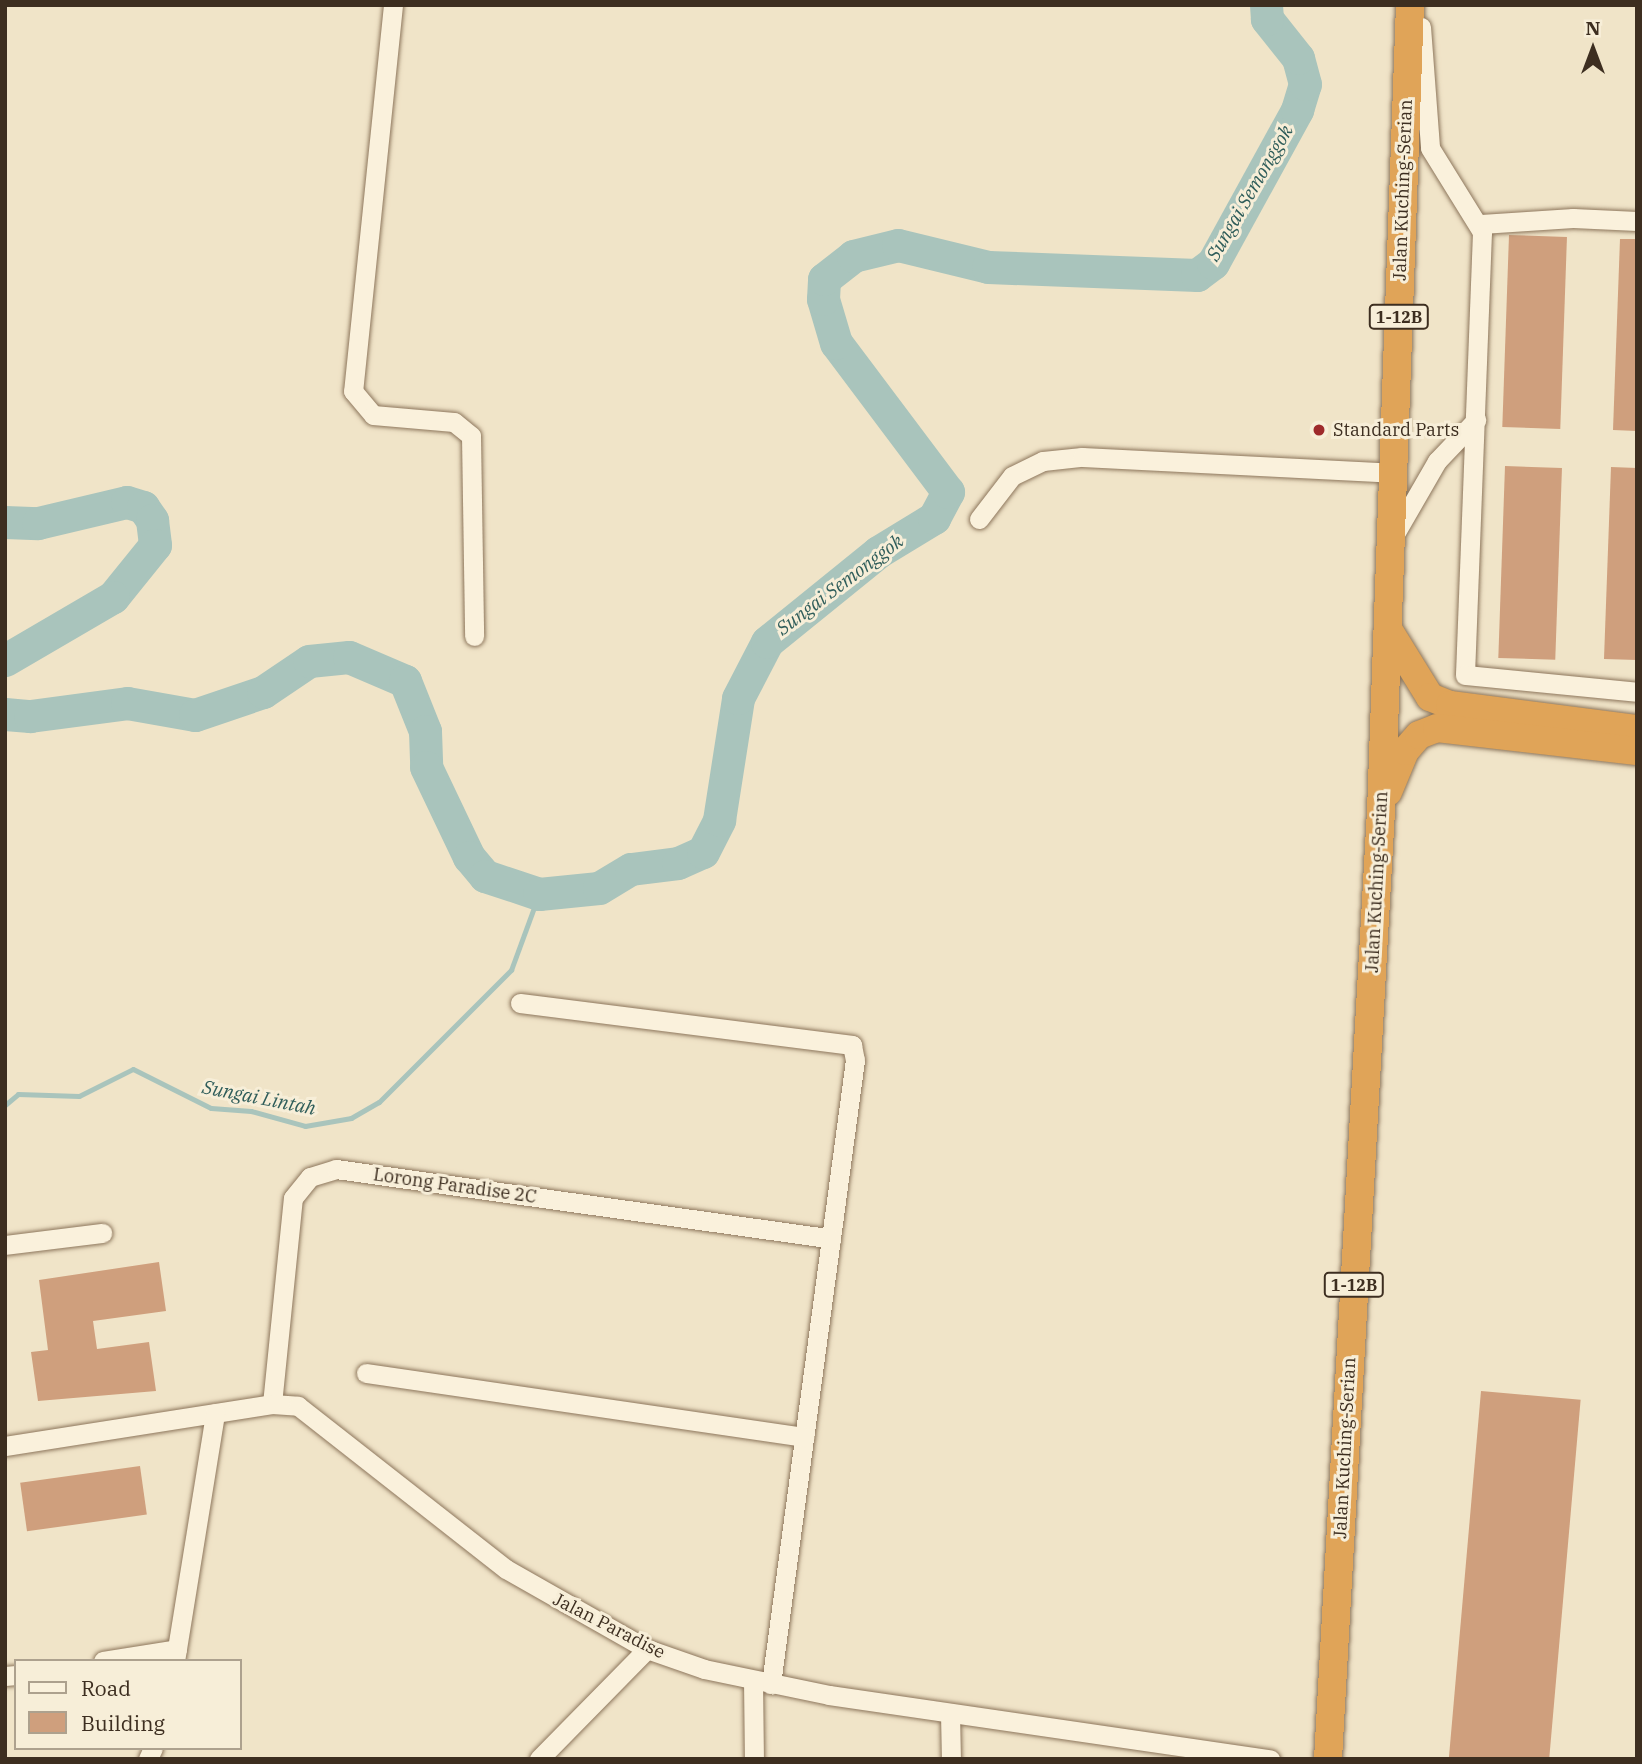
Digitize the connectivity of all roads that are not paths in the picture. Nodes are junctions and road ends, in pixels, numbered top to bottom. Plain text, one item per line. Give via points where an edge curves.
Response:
1 (393, 5) edge
2 (1410, 5) edge
3 (1420, 5) edge
4 (1637, 221) edge
5 (1481, 224) junction
6 (1476, 420) junction
7 (1393, 473) junction
8 (979, 519) dead end
9 (1390, 543) junction
10 (1388, 629) junction
11 (474, 636) dead end
12 (1465, 675) junction
13 (1637, 692) edge
14 (1465, 709) junction
15 (1637, 729) edge
16 (1637, 751) edge
17 (1381, 811) junction
18 (520, 1003) dead end
19 (102, 1233) dead end
20 (831, 1239) junction
21 (5, 1245) edge
22 (366, 1373) dead end
23 (272, 1404) junction
24 (215, 1413) junction
25 (804, 1437) junction
26 (5, 1446) edge
27 (647, 1649) junction
28 (176, 1655) edge
29 (127, 1659) edge
30 (762, 1682) junction
31 (950, 1713) junction
32 (1150, 1750) edge
33 (539, 1759) edge
34 (754, 1759) edge
35 (951, 1759) edge
36 (1270, 1759) edge
37 (1328, 1759) edge

1 - 11 street via 353,391 373,415 454,422 471,436
2 - 7 highway, Jalan Kuching-Serian / 1-12B
3 - 5 street via 1430,148 1447,182
4 - 5 street via 1573,218
5 - 6 street
6 - 9 street via 1437,461
6 - 12 street
7 - 8 street via 1083,457 1043,461 1012,476
7 - 9 highway, Jalan Kuching-Serian / 1-12B
9 - 10 highway, Jalan Kuching-Serian / 1-12B
10 - 14 highway via 1430,697
10 - 17 highway, Jalan Kuching-Serian / 1-12B
12 - 13 street
12 - 14 street
14 - 15 highway
16 - 17 highway via 1437,728 1419,735 1405,751
17 - 37 highway, Jalan Kuching-Serian / 1-12B
18 - 20 street via 852,1045 855,1060
19 - 21 street
20 - 23 street, Lorong Paradise 2C via 336,1169 310,1177 293,1198
20 - 25 street
22 - 25 street
23 - 24 street, Jalan Paradise
23 - 27 street, Jalan Paradise via 298,1406 506,1569
24 - 26 street, Jalan Paradise
24 - 28 street
25 - 30 street
27 - 30 street, Jalan Paradise
27 - 33 street
28 - 29 street
30 - 31 street, Jalan Paradise
30 - 34 street
31 - 32 street, Jalan Paradise
31 - 35 street
32 - 36 street, Jalan Paradise

